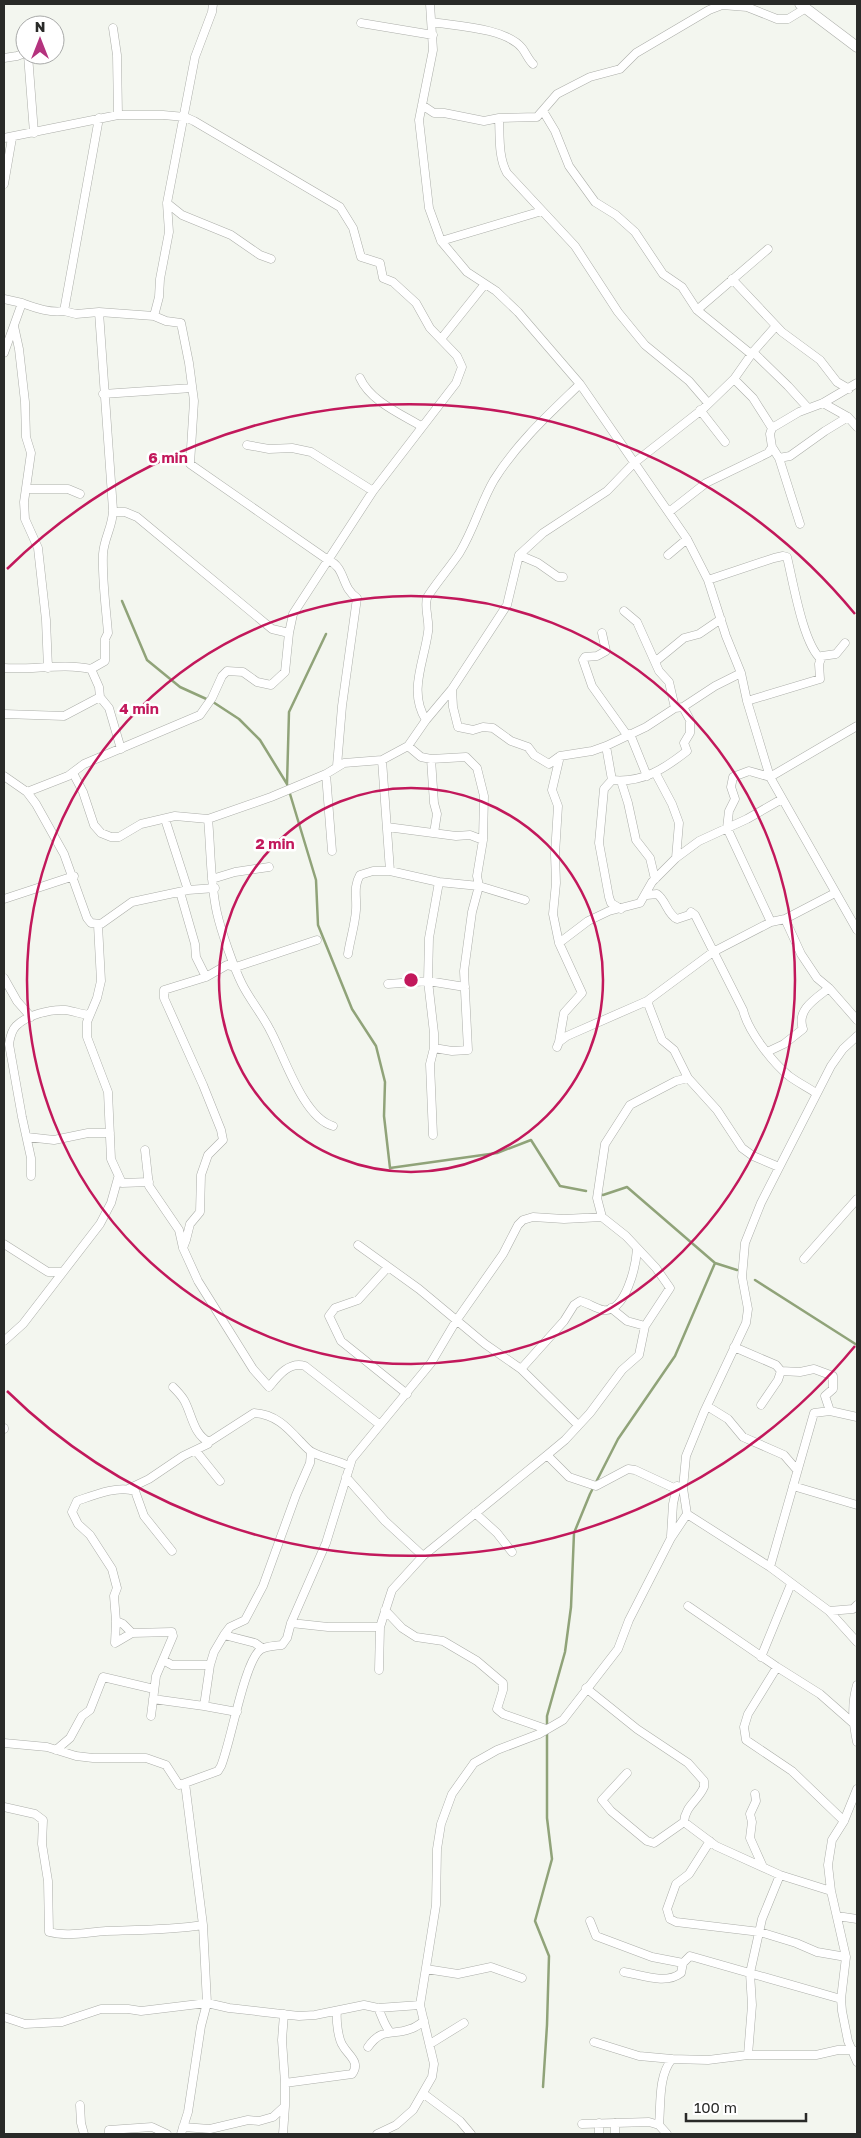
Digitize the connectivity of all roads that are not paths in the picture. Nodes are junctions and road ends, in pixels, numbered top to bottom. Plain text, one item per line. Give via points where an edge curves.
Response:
1 (213, 4) edge
2 (430, 4) edge
3 (803, 6) edge
4 (432, 22) junction
5 (361, 23) dead end
6 (113, 28) dead end
7 (433, 36) junction
8 (857, 47) edge
9 (533, 64) dead end
10 (29, 65) edge
11 (422, 105) junction
12 (544, 111) junction
13 (118, 115) junction
14 (184, 117) junction
15 (99, 118) junction
16 (499, 118) junction
17 (34, 133) junction
18 (8, 138) edge
19 (4, 184) edge
20 (167, 203) junction
21 (542, 211) junction
22 (441, 241) junction
23 (768, 249) dead end
24 (271, 259) dead end
25 (732, 279) junction
26 (486, 284) junction
27 (4, 299) edge
28 (22, 303) junction
29 (697, 310) junction
30 (64, 311) junction
31 (98, 312) junction
32 (154, 316) junction
33 (14, 326) junction
34 (776, 326) junction
35 (440, 339) junction
36 (4, 353) edge
37 (752, 353) junction
38 (360, 378) dead end
39 (734, 378) junction
40 (837, 382) junction
41 (857, 383) edge
42 (580, 384) junction
43 (192, 388) junction
44 (848, 389) junction
45 (103, 394) junction
46 (838, 394) junction
47 (708, 403) junction
48 (824, 403) junction
49 (808, 408) junction
50 (700, 410) junction
51 (848, 417) junction
52 (421, 426) junction
53 (857, 427) edge
54 (772, 428) junction
55 (725, 442) dead end
56 (246, 445) dead end
57 (772, 447) junction
58 (779, 458) junction
59 (634, 462) junction
60 (26, 489) junction
61 (373, 491) junction
62 (80, 494) dead end
63 (113, 510) junction
64 (669, 512) junction
65 (800, 524) dead end
66 (687, 539) junction
67 (519, 555) junction
68 (668, 555) dead end
69 (328, 560) junction
70 (562, 577) dead end
71 (708, 580) junction
72 (624, 611) dead end
73 (720, 619) junction
74 (288, 633) junction
75 (602, 633) dead end
76 (845, 643) dead end
77 (821, 659) junction
78 (656, 661) junction
79 (4, 668) edge
80 (48, 668) junction
81 (91, 669) junction
82 (741, 673) junction
83 (452, 689) junction
84 (100, 696) junction
85 (747, 701) junction
86 (679, 708) junction
87 (4, 714) edge
88 (426, 720) junction
89 (857, 726) edge
90 (628, 734) junction
91 (408, 746) junction
92 (606, 746) junction
93 (120, 748) junction
94 (560, 756) junction
95 (431, 759) junction
96 (382, 760) junction
97 (337, 766) junction
98 (73, 773) junction
99 (326, 774) junction
100 (651, 774) junction
101 (4, 776) edge
102 (770, 777) junction
103 (616, 781) junction
104 (27, 792) junction
105 (782, 799) junction
106 (165, 819) junction
107 (208, 819) junction
108 (387, 827) junction
109 (727, 828) junction
110 (434, 833) junction
111 (483, 840) junction
112 (332, 851) dead end
113 (676, 858) junction
114 (269, 867) dead end
115 (390, 871) junction
116 (74, 876) junction
117 (212, 879) junction
118 (655, 879) junction
119 (439, 882) junction
120 (478, 886) junction
121 (215, 888) junction
122 (184, 891) junction
123 (835, 893) junction
124 (647, 895) junction
125 (4, 899) edge
126 (525, 900) dead end
127 (621, 909) junction
128 (785, 919) junction
129 (771, 922) junction
130 (98, 925) junction
131 (857, 930) edge
132 (317, 940) dead end
133 (559, 943) junction
134 (713, 952) junction
135 (348, 954) dead end
136 (236, 967) junction
137 (206, 977) junction
138 (4, 978) edge
139 (428, 981) junction
140 (388, 984) dead end
141 (465, 987) junction
142 (829, 988) junction
143 (647, 1001) junction
144 (89, 1014) junction
145 (31, 1017) junction
146 (857, 1020) edge
147 (857, 1036) edge
148 (434, 1048) junction
149 (767, 1052) junction
150 (688, 1078) junction
151 (816, 1093) junction
152 (333, 1126) dead end
153 (110, 1133) junction
154 (433, 1135) dead end
155 (27, 1137) junction
156 (145, 1150) dead end
157 (779, 1167) junction
158 (31, 1176) dead end
159 (118, 1178) junction
160 (149, 1182) junction
161 (857, 1199) edge
162 (602, 1216) junction
163 (4, 1244) edge
164 (358, 1246) dead end
165 (183, 1248) junction
166 (637, 1249) junction
167 (804, 1259) dead end
168 (388, 1267) junction
169 (63, 1272) junction
170 (611, 1308) junction
171 (456, 1321) junction
172 (645, 1326) junction
173 (4, 1341) edge
174 (734, 1347) junction
175 (521, 1369) junction
176 (781, 1371) junction
177 (173, 1387) dead end
178 (407, 1394) junction
179 (762, 1405) dead end
180 (707, 1406) junction
181 (830, 1410) junction
182 (857, 1417) edge
183 (379, 1424) junction
184 (578, 1425) junction
185 (209, 1442) junction
186 (196, 1451) junction
187 (311, 1452) junction
188 (547, 1455) junction
189 (350, 1466) junction
190 (798, 1470) junction
191 (683, 1472) junction
192 (346, 1477) junction
193 (220, 1481) dead end
194 (793, 1486) junction
195 (128, 1489) junction
196 (676, 1489) junction
197 (857, 1506) edge
198 (475, 1513) junction
199 (687, 1514) junction
200 (671, 1538) junction
201 (172, 1551) dead end
202 (512, 1552) dead end
203 (423, 1556) junction
204 (770, 1567) junction
205 (791, 1584) junction
206 (857, 1605) edge
207 (688, 1606) dead end
208 (385, 1610) junction
209 (829, 1611) junction
210 (116, 1621) junction
211 (291, 1623) junction
212 (380, 1627) junction
213 (132, 1633) junction
214 (224, 1635) junction
215 (857, 1642) edge
216 (262, 1648) junction
217 (761, 1657) junction
218 (163, 1660) junction
219 (210, 1665) junction
220 (777, 1667) junction
221 (378, 1670) dead end
222 (857, 1685) edge
223 (586, 1688) junction
224 (154, 1689) junction
225 (153, 1699) junction
226 (204, 1706) junction
227 (237, 1712) junction
228 (151, 1716) dead end
229 (853, 1722) junction
230 (546, 1729) junction
231 (857, 1742) edge
232 (4, 1743) edge
233 (56, 1750) junction
234 (628, 1773) dead end
235 (185, 1783) junction
236 (857, 1789) edge
237 (755, 1794) dead end
238 (4, 1807) edge
239 (844, 1821) junction
240 (684, 1822) junction
241 (710, 1841) junction
242 (763, 1867) junction
243 (780, 1875) junction
244 (831, 1891) junction
245 (837, 1916) junction
246 (857, 1919) edge
247 (590, 1921) dead end
248 (202, 1925) junction
249 (760, 1932) junction
250 (846, 1957) junction
251 (683, 1963) junction
252 (426, 1969) junction
253 (624, 1972) dead end
254 (750, 1973) junction
255 (522, 1978) dead end
256 (842, 1999) junction
257 (207, 2003) junction
258 (420, 2005) junction
259 (378, 2008) junction
260 (337, 2011) junction
261 (284, 2014) junction
262 (4, 2017) edge
263 (424, 2021) junction
264 (464, 2023) dead end
265 (390, 2032) junction
266 (848, 2041) junction
267 (857, 2041) edge
268 (594, 2042) dead end
269 (430, 2044) junction
270 (368, 2046) dead end
271 (853, 2050) junction
272 (748, 2055) junction
273 (672, 2059) junction
274 (857, 2062) edge
275 (285, 2083) junction
276 (424, 2094) junction
277 (80, 2105) dead end
278 (285, 2106) junction
279 (599, 2123) junction
280 (615, 2123) junction
281 (582, 2124) dead end
282 (659, 2125) junction
283 (182, 2131) edge
284 (84, 2134) edge
285 (109, 2134) edge
286 (167, 2134) edge
287 (283, 2134) edge
288 (377, 2134) edge
289 (471, 2134) edge
290 (599, 2134) edge
291 (615, 2134) edge
292 (667, 2134) edge

1 - 14 street via 195,57
2 - 4 street
3 - 8 main road
3 - 12 street via 788,19 722,5 709,10 636,53 620,68 590,77 557,94
4 - 7 street
4 - 9 street via 489,30 508,37 522,48
5 - 7 street
6 - 13 street
7 - 11 street
10 - 17 street
11 - 16 street via 434,113 484,121
11 - 22 street via 420,120 429,208
12 - 16 street via 537,117
12 - 29 street via 569,166 595,202 635,232 663,274 682,287
13 - 14 street
13 - 15 street
14 - 20 street
14 - 35 street via 340,207 353,228 361,257 380,263 383,278 393,282 416,303
15 - 17 street
15 - 30 street
16 - 21 street via 503,166
17 - 18 street
18 - 19 street
20 - 24 street via 182,215 231,236
20 - 32 street via 169,232
21 - 22 street
21 - 47 street via 575,246 618,312 645,345 689,381
22 - 26 street via 467,272
23 - 25 street
25 - 29 street
25 - 34 street
26 - 35 street
26 - 42 street via 518,312
27 - 28 street
28 - 30 street via 39,309
28 - 33 street
29 - 37 street
30 - 31 street via 76,314
31 - 32 street
31 - 45 street
32 - 43 street via 181,323
33 - 36 street
33 - 60 street via 25,402 26,438 32,453
34 - 37 street
34 - 40 street via 820,360
35 - 52 street via 457,356 462,367 456,384
37 - 39 street
37 - 49 street
38 - 52 street via 378,399
39 - 47 street
39 - 54 street via 753,398
40 - 44 street
40 - 46 street
41 - 44 street
42 - 59 street
42 - 88 street via 528,436 494,481 468,540 427,598 429,631 417,695 420,711
43 - 45 street
43 - 69 street via 190,464
44 - 46 street
45 - 63 street via 114,492
46 - 48 street
47 - 50 street
48 - 49 street
48 - 51 street
49 - 54 street
50 - 55 street
50 - 59 street
51 - 53 street
51 - 58 street via 790,456
52 - 61 street
54 - 57 street
56 - 61 street via 312,452
57 - 58 street
57 - 64 street via 768,453 706,483
58 - 65 street
59 - 64 street
59 - 67 street via 607,491 543,533
60 - 62 street via 68,489
60 - 80 street via 25,519 38,548 44,596
61 - 69 street
63 - 74 street via 137,517 272,630
63 - 81 street via 113,524 107,532 103,554 108,633 105,660
64 - 66 street
66 - 68 street
66 - 71 street
67 - 70 street
67 - 83 street via 506,605
69 - 74 street via 293,614
69 - 97 street via 342,572 346,585 356,598
71 - 73 street
71 - 77 street via 774,558 787,557 800,615 814,651
72 - 78 street via 637,622
73 - 78 street via 699,634 684,638
73 - 82 street
74 - 93 street via 285,672 271,685 257,682 243,672 227,671 200,715
75 - 90 street via 606,651 583,660 592,686
76 - 77 street via 836,654 822,656
77 - 85 street via 820,679
78 - 86 street
79 - 80 street
80 - 81 street via 72,665
81 - 84 street
82 - 85 street
82 - 86 street
83 - 88 street
83 - 94 street via 458,727 473,730 493,728 511,741 528,747 549,764
84 - 87 street via 64,716
84 - 93 street via 109,708
85 - 102 street
86 - 90 street
86 - 100 street via 690,720 690,733 684,743 687,751
88 - 91 street
89 - 102 street
90 - 92 street
90 - 100 street
91 - 95 street via 421,757
91 - 96 street
92 - 94 street
92 - 103 street
93 - 98 street via 84,764
94 - 133 street via 552,790 558,806 553,914
95 - 110 street via 437,814
95 - 111 street via 466,757 477,768 484,796
96 - 97 street
96 - 108 street
97 - 99 street
98 - 104 street
98 - 106 street via 94,825 101,833 118,838 141,824
99 - 107 street
99 - 112 street
100 - 103 street
100 - 113 street via 672,804 679,823
101 - 104 street
102 - 105 street
102 - 109 street via 749,771 733,776 731,787 735,799 729,811
103 - 118 street via 628,803 636,840 650,858
103 - 127 street via 604,789 599,843 611,903
104 - 116 street
105 - 109 street
105 - 123 street
106 - 107 street via 175,816
106 - 122 street
107 - 117 street
108 - 110 street
108 - 115 street
109 - 113 street via 699,841
109 - 129 street
110 - 111 street
111 - 120 street
113 - 118 street
114 - 117 street
115 - 119 street
115 - 135 street via 360,875
116 - 125 street
116 - 130 street via 87,918
117 - 121 street
118 - 124 street
119 - 120 street
119 - 139 street via 429,938
120 - 126 street
120 - 141 street via 468,938
121 - 122 street
121 - 136 street via 217,913
122 - 130 street via 132,902 110,920
122 - 137 street via 196,957
123 - 128 street
123 - 131 street
124 - 127 street via 640,903
124 - 134 street via 657,894 662,898 676,919 691,912 695,915
127 - 133 street via 588,921
128 - 129 street
128 - 142 street via 801,954 817,978
129 - 134 street
130 - 144 street via 101,981
132 - 136 street
133 - 143 street via 582,993 564,1012 558,1045 568,1036
134 - 143 street
134 - 149 street via 746,1022
136 - 137 street via 227,965
136 - 152 street via 242,984 271,1030 310,1108 325,1124
137 - 165 street via 164,990 164,998 203,1085 223,1140 208,1156 201,1175 200,1212 190,1224
138 - 145 street
139 - 140 street
139 - 141 street
139 - 148 street
141 - 148 street via 468,1050
142 - 146 street
142 - 149 street via 802,1013 800,1020 804,1029
143 - 150 street via 662,1040 674,1050
144 - 145 street via 65,1010
144 - 153 street via 87,1037 108,1092
145 - 155 street via 16,1025 9,1044
147 - 151 street via 843,1049
148 - 154 street via 430,1064
149 - 151 street via 789,1076
150 - 157 street via 717,1110 742,1148
150 - 162 street via 630,1105 604,1144 597,1198
151 - 157 street
153 - 155 street via 88,1133 54,1140
153 - 159 street via 111,1159
155 - 158 street
156 - 160 street
157 - 174 street via 760,1203 745,1244 742,1277 747,1316
159 - 160 street via 122,1183
159 - 169 street via 111,1203 100,1224
160 - 165 street via 179,1230
161 - 167 street
162 - 166 street
162 - 171 street via 523,1220
163 - 169 street via 48,1272
164 - 168 street
165 - 183 street via 218,1314 253,1369 269,1387 292,1366 305,1366
166 - 170 street via 630,1285 616,1306
166 - 172 street via 670,1288
168 - 171 street
168 - 178 street via 358,1300 335,1308 329,1316 341,1341
169 - 173 street via 23,1324
170 - 172 street via 627,1321
170 - 175 street via 602,1310 580,1301 574,1305 564,1321
171 - 175 street
171 - 178 street via 431,1363
172 - 184 street via 639,1356 622,1370
174 - 176 street via 776,1365
174 - 180 street
175 - 184 street
176 - 179 street
176 - 181 street via 814,1369 833,1376 833,1389 825,1396
177 - 185 street via 184,1400 202,1439
178 - 183 street
180 - 190 street via 728,1419 743,1436 784,1455
180 - 191 street via 686,1456
181 - 182 street
181 - 190 street via 814,1413
183 - 189 street
184 - 188 street
185 - 186 street
185 - 187 street via 254,1413 273,1417
186 - 193 street
186 - 195 street
187 - 189 street
187 - 214 street via 310,1464 263,1586 245,1620 230,1627
188 - 196 street via 569,1477 596,1486 628,1470 635,1470
188 - 198 street
189 - 192 street
190 - 194 street
191 - 196 street
191 - 199 street
192 - 203 street via 385,1521
192 - 211 street via 326,1543
194 - 197 street
194 - 204 street
195 - 201 street via 135,1491 144,1516
195 - 210 street via 99,1493 76,1501 72,1512 112,1569 117,1588 114,1596
196 - 200 street
198 - 202 street
198 - 203 street
199 - 200 street
199 - 204 street
200 - 223 street via 618,1648
203 - 208 street via 392,1590
204 - 205 street
205 - 209 street
205 - 217 street
206 - 209 street
207 - 217 street
208 - 212 street
208 - 230 street via 416,1638 443,1642 477,1661 502,1683 497,1709 502,1714
209 - 215 street
210 - 213 street
210 - 213 street via 115,1643
211 - 212 street
211 - 216 street via 288,1638 282,1645
212 - 221 street
213 - 218 street via 172,1632
214 - 216 street
214 - 219 street
216 - 227 street via 248,1672
217 - 220 street
218 - 219 street via 172,1664
218 - 224 street
219 - 226 street
220 - 229 street via 820,1694
220 - 239 street via 748,1714 744,1727 746,1740 792,1771
222 - 229 street
223 - 230 street via 563,1720
223 - 240 street via 637,1729 688,1763 700,1777 704,1787 702,1793 689,1806
224 - 225 street
224 - 233 street via 103,1677 90,1710 82,1716 70,1738
225 - 226 street
225 - 228 street
226 - 227 street
227 - 235 street via 222,1766 218,1771
229 - 231 street
230 - 252 street via 474,1763 452,1794 440,1824 436,1905
232 - 233 street
233 - 235 street via 92,1758 146,1758 166,1765 178,1786
234 - 240 street via 602,1800 611,1811 647,1841 654,1843
235 - 248 street
236 - 239 street
237 - 242 street via 756,1801 750,1814 750,1838
238 - 248 street via 35,1814 43,1820 49,1932 90,1934
239 - 244 street via 832,1840 828,1865
240 - 241 street
241 - 242 street
241 - 249 street via 689,1874 676,1884 667,1909 670,1919
242 - 243 street
243 - 244 street
243 - 249 street
244 - 245 street
245 - 246 street
245 - 250 street
247 - 251 street via 596,1936 652,1956
248 - 257 street
249 - 250 street via 817,1952
249 - 254 street
250 - 256 street
251 - 253 street via 681,1973 674,1979
251 - 254 street via 690,1956
252 - 255 street via 458,1974 491,1967
252 - 258 street
254 - 256 street
254 - 272 street via 752,2005
256 - 266 street
257 - 261 street
257 - 262 street via 141,2010 101,2009 62,2022 25,2024
257 - 283 street
258 - 259 street
258 - 263 street
259 - 260 street via 364,2005
259 - 265 street
260 - 261 street via 315,2015
260 - 275 street via 341,2045 350,2053 355,2071 339,2077
261 - 275 street
263 - 265 street via 412,2029
263 - 269 street
264 - 269 street
265 - 270 street via 382,2034
266 - 267 street
266 - 271 street
268 - 273 street via 639,2056
269 - 276 street via 434,2064
271 - 272 street via 816,2055
271 - 274 street
272 - 273 street via 708,2060
273 - 282 street via 663,2076
275 - 278 street
276 - 288 street via 413,2110
276 - 289 street via 460,2121
277 - 284 street
278 - 283 street via 273,2117 259,2121
278 - 287 street
279 - 280 street
279 - 281 street
279 - 290 street
280 - 282 street via 649,2122
280 - 291 street
282 - 292 street
285 - 286 street via 109,2130 152,2127

